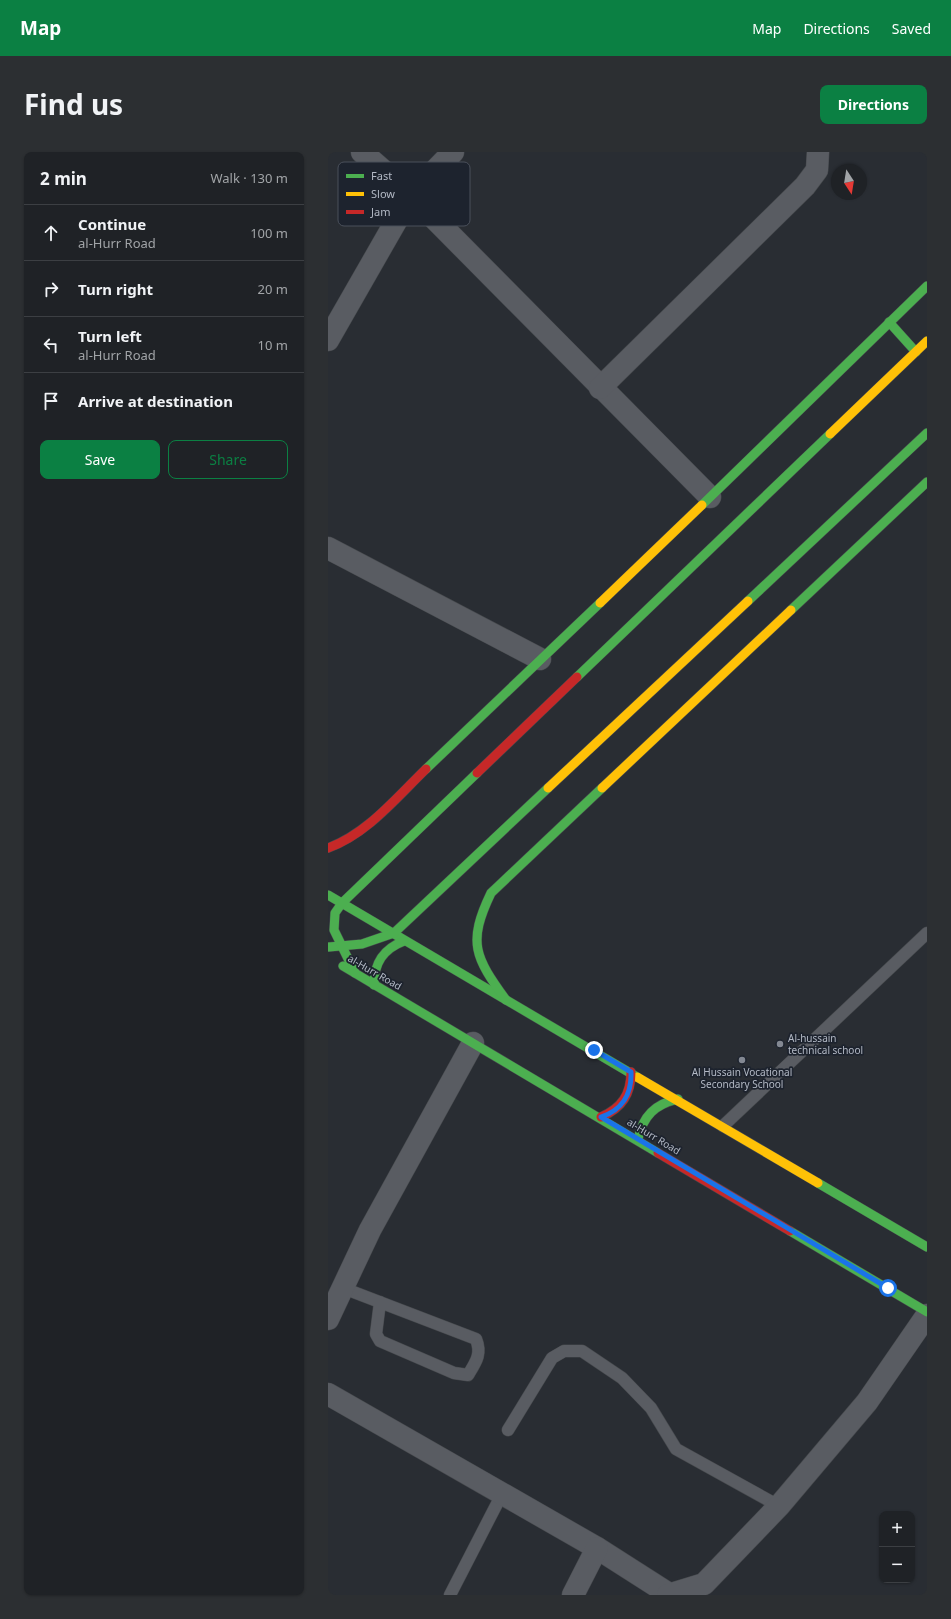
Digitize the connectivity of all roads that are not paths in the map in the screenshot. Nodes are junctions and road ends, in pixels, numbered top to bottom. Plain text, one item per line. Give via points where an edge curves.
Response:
1 (362, 152) edge
2 (453, 152) edge
3 (818, 152) edge
4 (373, 162) edge
5 (443, 162) edge
6 (393, 226) edge
7 (441, 226) edge
8 (927, 286) edge
9 (889, 322) junction
10 (328, 340) edge
11 (927, 341) edge
12 (916, 352) junction
13 (600, 388) junction
14 (927, 433) edge
15 (927, 482) edge
16 (710, 497) junction
17 (328, 548) edge
18 (540, 659) junction
19 (328, 848) edge
20 (328, 895) edge
21 (342, 903) junction
22 (394, 933) junction
23 (927, 933) edge
24 (405, 941) junction
25 (328, 947) edge
26 (342, 947) junction
27 (335, 961) dead end
28 (355, 973) junction
29 (374, 985) junction
30 (506, 1000) junction
31 (473, 1043) junction
32 (631, 1072) junction
33 (678, 1099) junction
34 (601, 1117) junction
35 (723, 1126) junction
36 (638, 1139) junction
37 (927, 1247) edge
38 (336, 1288) edge
39 (380, 1302) junction
40 (927, 1312) edge
41 (927, 1315) edge
42 (328, 1319) edge
43 (328, 1394) edge
44 (508, 1430) dead end
45 (502, 1494) junction
46 (779, 1506) junction
47 (597, 1548) junction
48 (710, 1589) edge
49 (668, 1594) edge
50 (450, 1595) edge
51 (574, 1595) edge

1 - 4 street
2 - 5 street
3 - 13 street via 817,170 805,186
6 - 10 street
7 - 13 street
8 - 9 main road
9 - 12 main road
9 - 16 main road
11 - 12 main road
12 - 21 main road
13 - 16 street
14 - 22 main road
15 - 30 main road via 491,893 480,914 476,939 477,954 482,966
16 - 18 main road
17 - 18 street
18 - 19 main road via 367,826
20 - 21 main road
21 - 22 main road
21 - 26 main road via 335,913 334,923 334,930
22 - 24 main road
22 - 26 main road via 377,942
23 - 35 lane
24 - 29 main road via 391,946 380,956 375,965
24 - 30 main road
25 - 26 main road
26 - 28 main road
27 - 28 main road, al-Hurr Road
28 - 29 main road, al-Hurr Road
29 - 31 main road, al-Hurr Road
30 - 32 main road
31 - 34 main road, al-Hurr Road
31 - 38 street
32 - 33 main road
32 - 34 main road via 631,1082 625,1101 610,1114
33 - 35 main road
33 - 36 main road via 668,1100 650,1111 639,1129
34 - 36 main road, al-Hurr Road
35 - 37 main road
36 - 40 main road, al-Hurr Road
38 - 39 lane
38 - 42 street
39 - 39 lane via 376,1334 380,1341 454,1372 468,1375 480,1349 476,1339
41 - 46 street via 867,1402
43 - 45 street
44 - 46 lane via 552,1358 564,1351 582,1351 622,1378 651,1408 676,1448
45 - 47 street
45 - 50 lane
46 - 48 street
47 - 49 street
47 - 51 street
48 - 49 street

